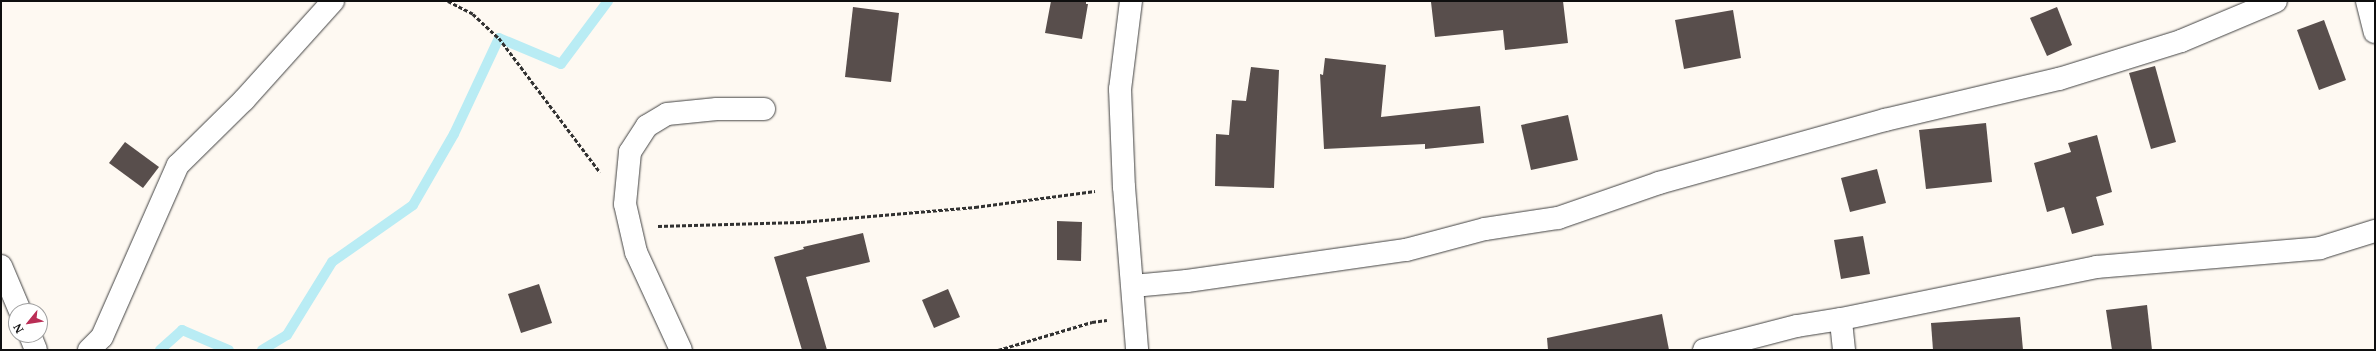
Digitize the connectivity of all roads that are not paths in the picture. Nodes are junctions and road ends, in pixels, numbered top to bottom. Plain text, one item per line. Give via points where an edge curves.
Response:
1 (333, 1) edge
2 (1131, 1) edge
3 (2276, 1) edge
4 (2367, 1) edge
5 (2375, 32) edge
6 (764, 109) dead end
7 (2375, 231) edge
8 (1, 266) edge
9 (1133, 286) junction
10 (17, 303) edge
11 (1841, 319) junction
12 (89, 350) edge
13 (681, 350) edge
14 (1137, 350) edge
15 (1704, 350) edge
16 (1844, 350) edge

1 - 12 street via 244,100 178,166 102,337
2 - 9 street via 1120,89 1124,187
3 - 9 street via 2181,41 2059,79 1877,122 1659,183 1558,218 1485,229 1406,250 1187,281
4 - 5 street
6 - 13 street via 717,109 667,114 647,126 630,152 625,204 636,252
7 - 11 street via 2320,248 2096,267
8 - 10 street
9 - 14 street
11 - 15 street via 1797,326
11 - 16 street

